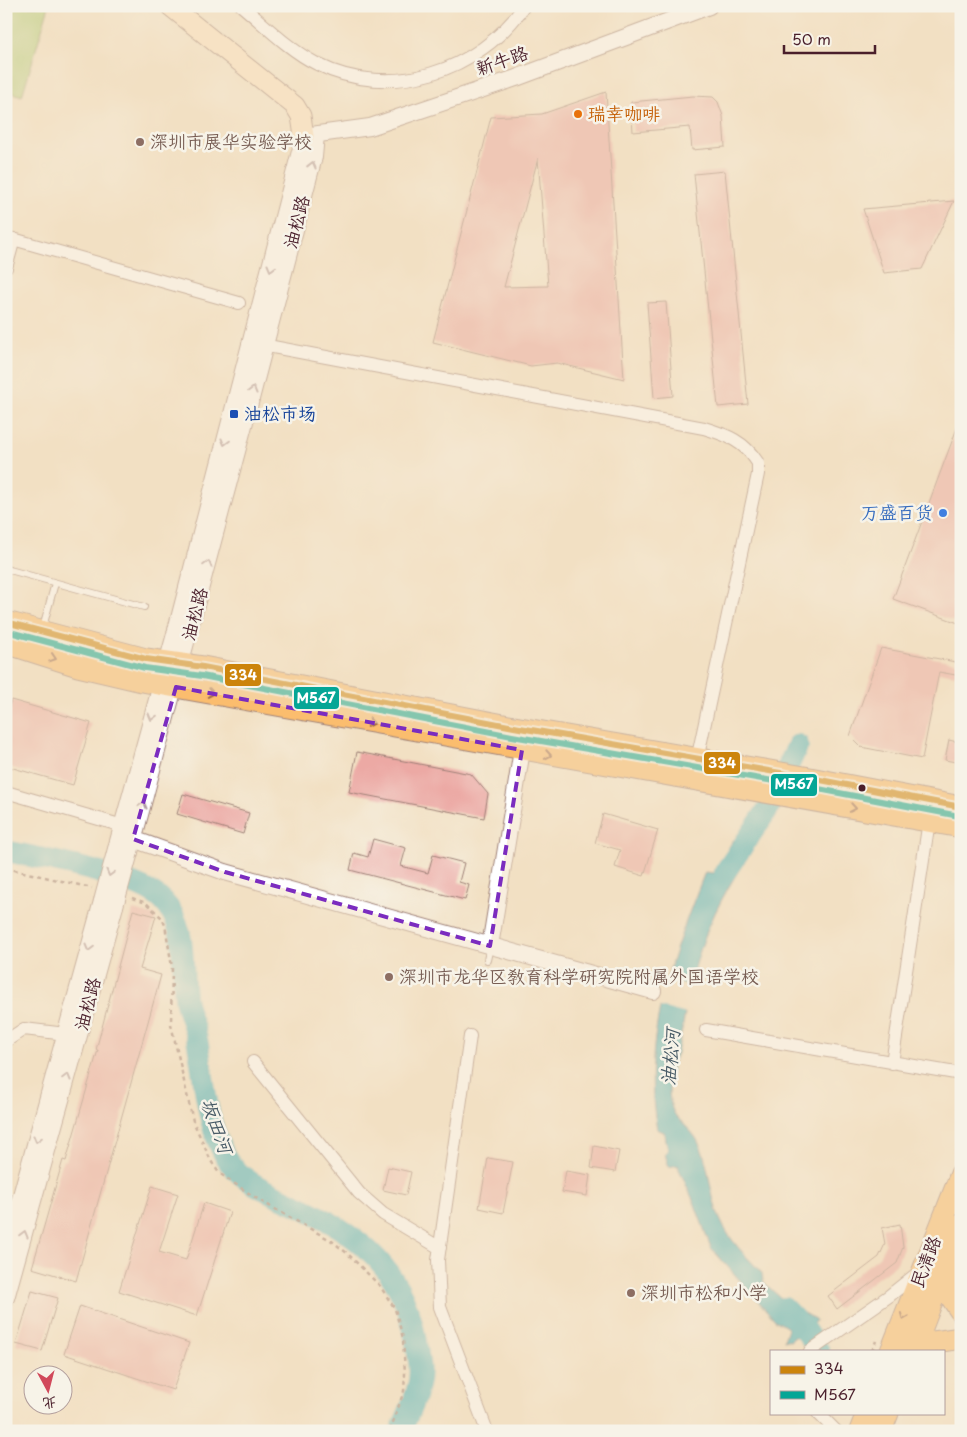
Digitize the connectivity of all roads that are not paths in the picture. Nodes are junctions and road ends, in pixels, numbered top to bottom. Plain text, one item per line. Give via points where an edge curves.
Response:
1 (170, 6) edge
2 (190, 6) edge
3 (242, 6) edge
4 (524, 6) edge
5 (709, 6) edge
6 (310, 135) junction
7 (10, 238) edge
8 (6, 268) edge
9 (239, 303) dead end
10 (258, 344) junction
11 (6, 570) edge
12 (54, 583) junction
13 (144, 607) dead end
14 (6, 622) edge
15 (42, 632) junction
16 (6, 643) edge
17 (175, 663) junction
18 (169, 686) junction
19 (522, 750) junction
20 (697, 760) junction
21 (743, 778) junction
22 (6, 792) edge
23 (961, 807) edge
24 (929, 821) junction
25 (123, 826) junction
26 (961, 827) edge
27 (127, 846) junction
28 (110, 898) junction
29 (489, 953) junction
30 (653, 991) dead end
31 (706, 1030) dead end
32 (66, 1034) junction
33 (470, 1036) dead end
34 (6, 1041) edge
35 (253, 1062) dead end
36 (892, 1062) junction
37 (961, 1074) edge
38 (961, 1174) edge
39 (961, 1224) edge
40 (440, 1248) junction
41 (6, 1250) edge
42 (946, 1262) junction
43 (923, 1269) junction
44 (6, 1298) edge
45 (961, 1312) edge
46 (961, 1338) edge
47 (812, 1350) edge
48 (891, 1350) edge
49 (914, 1350) edge
50 (916, 1350) edge
51 (819, 1414) edge
52 (880, 1421) edge
53 (487, 1431) edge
54 (836, 1431) edge
55 (860, 1431) edge

1 - 6 main road, 油松路 via 295,106
2 - 6 main road, 油松路 via 300,93 310,108
3 - 4 street via 304,57 319,65 351,76 402,80 435,73 466,60 494,41
5 - 6 street, 新牛路 via 516,78 379,124
6 - 10 street, 油松路 via 314,157
7 - 8 street
7 - 9 street
10 - 17 street, 油松路
10 - 20 street via 704,428 741,442 758,462 758,474
11 - 12 lane
12 - 13 lane
12 - 15 lane
14 - 15 main road
15 - 17 main road
16 -> 18 main road via 78,666
17 - 18 street, 油松路
17 - 20 main road
18 -> 19 main road
18 -> 25 street, 油松路
27 -> 18 street, 油松路
19 -> 21 main road
19 - 29 street
20 - 21 main road
21 - 23 main road via 810,778
21 -> 24 main road via 805,799
22 - 25 street
24 - 26 main road
24 - 36 street
25 - 27 street, 油松路
27 - 28 street, 油松路, bridge
27 - 29 street via 224,872
28 -> 32 street, 油松路
44 -> 28 street, 油松路
29 - 30 street
31 - 36 street
32 - 34 street via 24,1029
32 -> 41 street, 油松路
33 - 40 street
35 - 40 street via 359,1193 383,1214
36 - 37 street
38 - 43 main road, 民清路
39 - 42 main road, 民清路
40 - 53 street via 437,1274 440,1307
42 - 45 main road via 949,1294
42 - 49 main road, 民清路
43 - 47 street
43 -> 48 main road, 民清路
46 - 50 main road via 934,1342
51 - 54 street
52 - 55 main road

